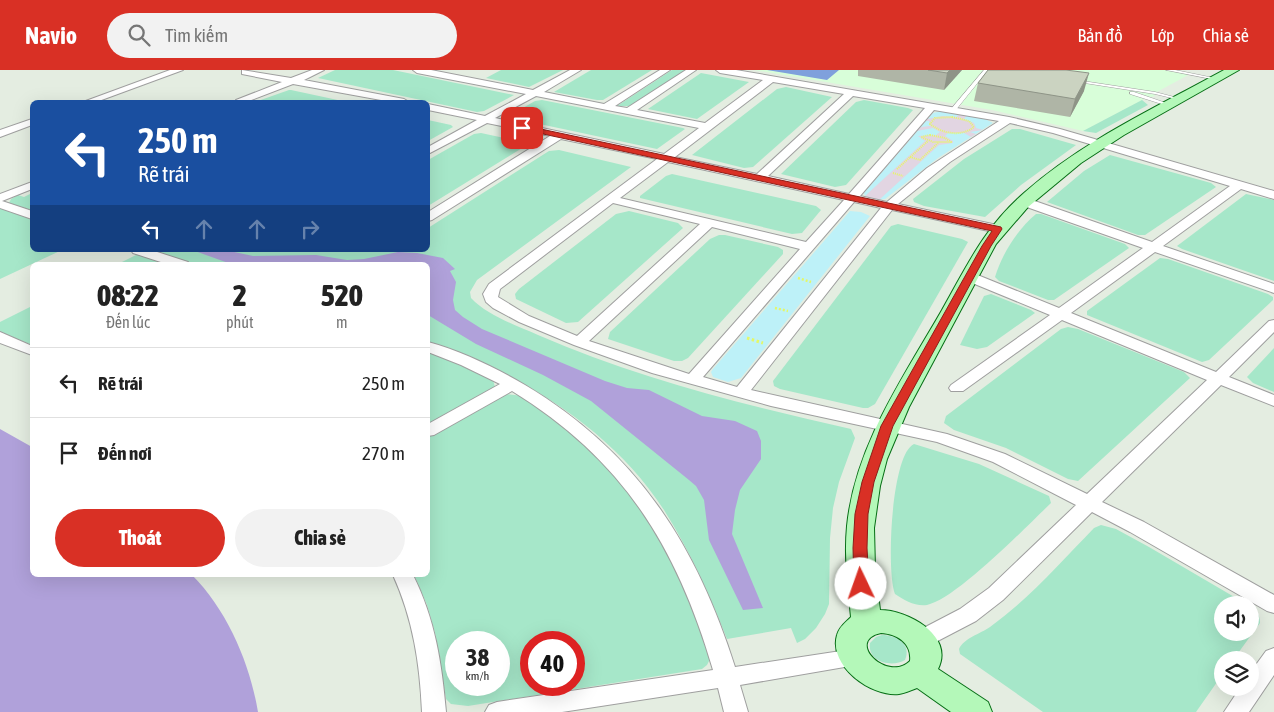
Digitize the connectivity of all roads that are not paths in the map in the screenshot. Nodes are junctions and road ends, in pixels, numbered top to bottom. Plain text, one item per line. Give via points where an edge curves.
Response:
1 (179, 70) edge
2 (320, 70) edge
3 (417, 70) edge
4 (577, 70) edge
5 (666, 70) edge
6 (692, 70) edge
7 (720, 70) edge
8 (986, 70) edge
9 (1168, 70) edge
10 (245, 72) dead end
11 (481, 73) dead end
12 (1225, 75) edge
13 (772, 79) junction
14 (468, 80) junction
15 (1070, 80) edge
16 (292, 81) junction
17 (1118, 88) junction
18 (851, 92) junction
19 (535, 93) junction
20 (94, 100) edge
21 (244, 100) edge
22 (364, 100) edge
23 (394, 100) edge
24 (1175, 102) junction
25 (932, 106) junction
26 (606, 107) junction
27 (430, 109) edge
28 (953, 110) junction
29 (629, 111) junction
30 (430, 114) edge
31 (1009, 120) junction
32 (481, 122) junction
33 (30, 123) edge
34 (708, 126) junction
35 (0, 134) edge
36 (555, 138) junction
37 (1100, 144) junction
38 (430, 150) edge
39 (662, 161) junction
40 (759, 178) junction
41 (1239, 184) junction
42 (30, 186) edge
43 (1274, 195) edge
44 (0, 198) edge
45 (611, 199) junction
46 (849, 202) junction
47 (1025, 202) junction
48 (0, 204) edge
49 (886, 209) junction
50 (30, 214) edge
51 (430, 216) edge
52 (709, 223) junction
53 (995, 233) junction
54 (809, 247) junction
55 (1153, 247) junction
56 (144, 252) edge
57 (174, 262) edge
58 (970, 277) junction
59 (1274, 288) edge
60 (1060, 314) junction
61 (1274, 324) edge
62 (0, 337) edge
63 (579, 342) junction
64 (430, 348) edge
65 (30, 350) edge
66 (1218, 378) junction
67 (692, 380) junction
68 (513, 384) junction
69 (956, 388) dead end
70 (740, 393) junction
71 (1274, 401) edge
72 (887, 426) junction
73 (430, 430) edge
74 (1090, 502) junction
75 (404, 577) edge
76 (1274, 605) edge
77 (867, 623) junction
78 (920, 640) junction
79 (1274, 657) edge
80 (854, 658) junction
81 (919, 672) junction
82 (727, 677) junction
83 (434, 712) edge
84 (497, 712) edge
85 (736, 712) edge
86 (976, 712) edge
87 (1236, 712) edge

1 - 20 street
2 - 16 street
3 - 14 street
4 - 19 street
5 - 26 street
6 - 29 street
7 - 13 street
8 - 28 lane
9 - 12 lane
10 - 16 street
11 - 14 street
12 - 24 street
13 - 18 street
13 - 34 street
14 - 19 street
15 - 17 lane
16 - 21 street
16 - 22 street via 301,87
16 - 23 street
17 - 24 lane
17 - 24 lane via 1145,98
18 - 25 street
18 - 40 street
19 - 26 street
19 - 32 street
24 - 37 street
25 - 28 street
25 - 46 street
26 - 29 street
27 - 32 street
28 - 31 street
29 - 34 street
30 - 32 street
31 - 37 street
31 - 49 street via 938,164
32 - 36 street
32 - 38 street
33 - 35 street
34 - 39 street
36 - 39 street
36 - 51 street
37 - 41 street
37 - 47 street via 1071,163
39 - 40 street
39 - 45 street
39 - 46 street
40 - 46 street
41 - 43 street
41 - 55 street
42 - 44 street
45 - 52 street
45 - 63 street via 494,287 490,294 504,308
46 - 49 street
46 - 54 street
47 - 53 street
47 - 55 street
48 - 50 street
49 - 53 street
49 - 70 street
52 - 54 street
52 - 63 street
53 - 58 street
54 - 67 street
55 - 59 street
55 - 60 street
56 - 57 street
58 - 60 street
58 - 72 street
60 - 66 street
60 - 69 street
61 - 66 street
62 - 65 street
63 - 67 street
64 - 68 street
66 - 71 street
66 - 74 street
67 - 70 street
68 - 73 street
68 - 82 street via 576,426 638,490 665,529 690,577
70 - 72 street
72 - 74 street via 982,451
72 - 77 street via 868,482 862,514 861,584
74 - 76 street
74 - 78 street via 984,605
75 - 83 street via 416,605 426,643
77 - 78 street via 895,623 910,630
77 - 80 street via 856,630 850,640
78 - 81 street via 926,656
79 - 87 street
80 - 81 street via 865,671 885,679 901,680
80 - 82 street
81 - 86 street
82 - 84 street
82 - 85 street

